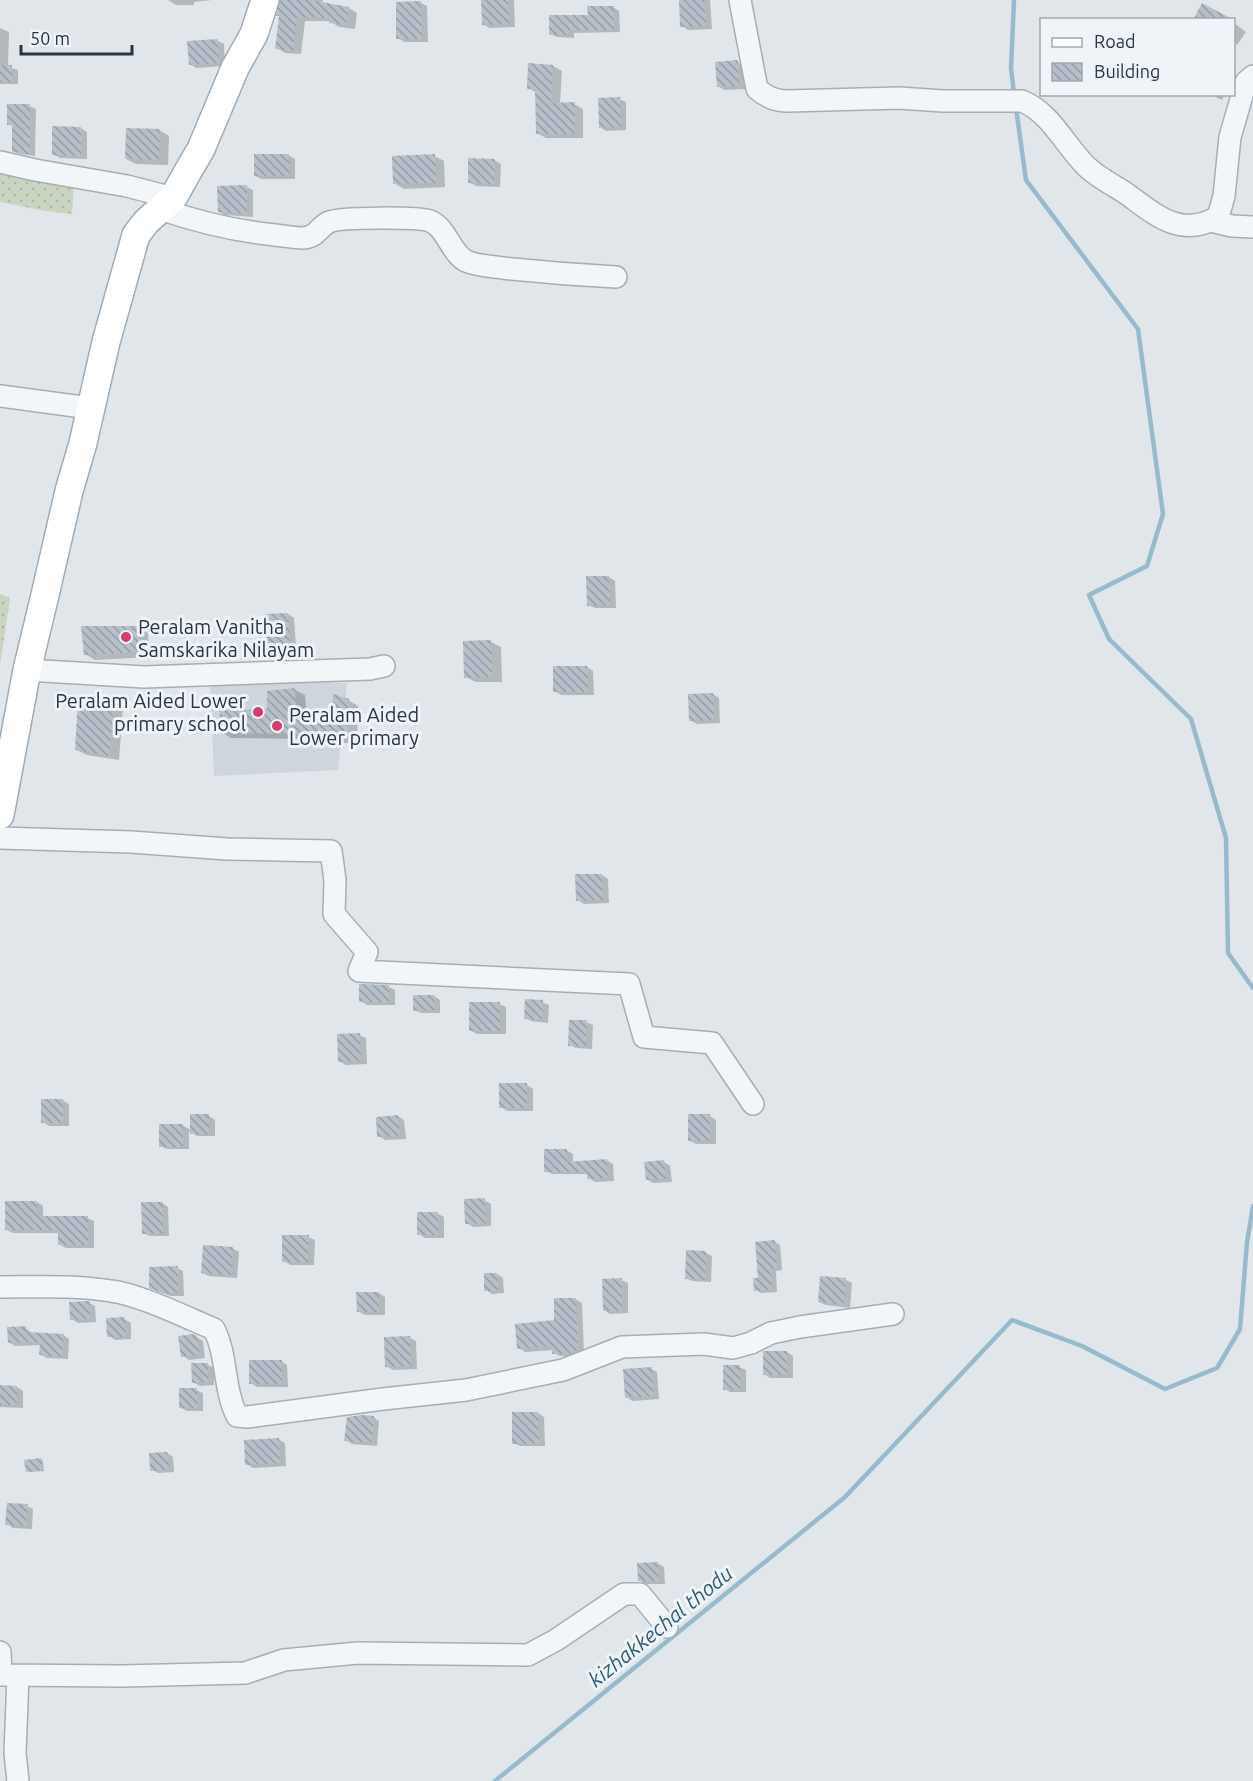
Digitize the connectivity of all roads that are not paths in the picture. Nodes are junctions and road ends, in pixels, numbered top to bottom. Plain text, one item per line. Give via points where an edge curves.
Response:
1 (266, 0) edge
2 (740, 0) edge
3 (1253, 76) edge
4 (0, 162) edge
5 (166, 204) junction
6 (1211, 221) junction
7 (1253, 227) edge
8 (616, 277) dead end
9 (0, 396) edge
10 (90, 408) junction
11 (384, 666) dead end
12 (27, 670) junction
13 (4, 773) edge
14 (0, 815) edge
15 (0, 838) edge
16 (753, 1104) dead end
17 (0, 1287) edge
18 (893, 1314) dead end
19 (667, 1627) dead end
20 (0, 1652) edge
21 (18, 1676) junction
22 (18, 1781) edge

1 - 5 main road via 201,149
2 - 6 street via 757,89 777,101 899,98 1030,104 1087,167 1160,218 1191,227
3 - 6 street via 1246,82 1230,137 1218,217
4 - 5 street via 128,186
5 - 8 street via 200,222 302,238 313,236 328,222 340,220 430,221 466,261 550,273
5 - 10 main road via 136,235
6 - 7 street
9 - 10 street
10 - 12 main road
11 - 12 street via 144,677
12 - 13 main road
13 - 14 main road
15 - 16 street via 331,851 334,914 367,952 359,971 628,984 644,1037 712,1043
17 - 18 street via 112,1291 214,1329 221,1342 230,1401 237,1416 248,1417 466,1390 563,1370 622,1347 705,1344 733,1348 771,1333
19 - 21 street via 640,1594 624,1594 528,1655 358,1653 284,1660 246,1673
20 - 21 street via 2,1675
21 - 22 street

